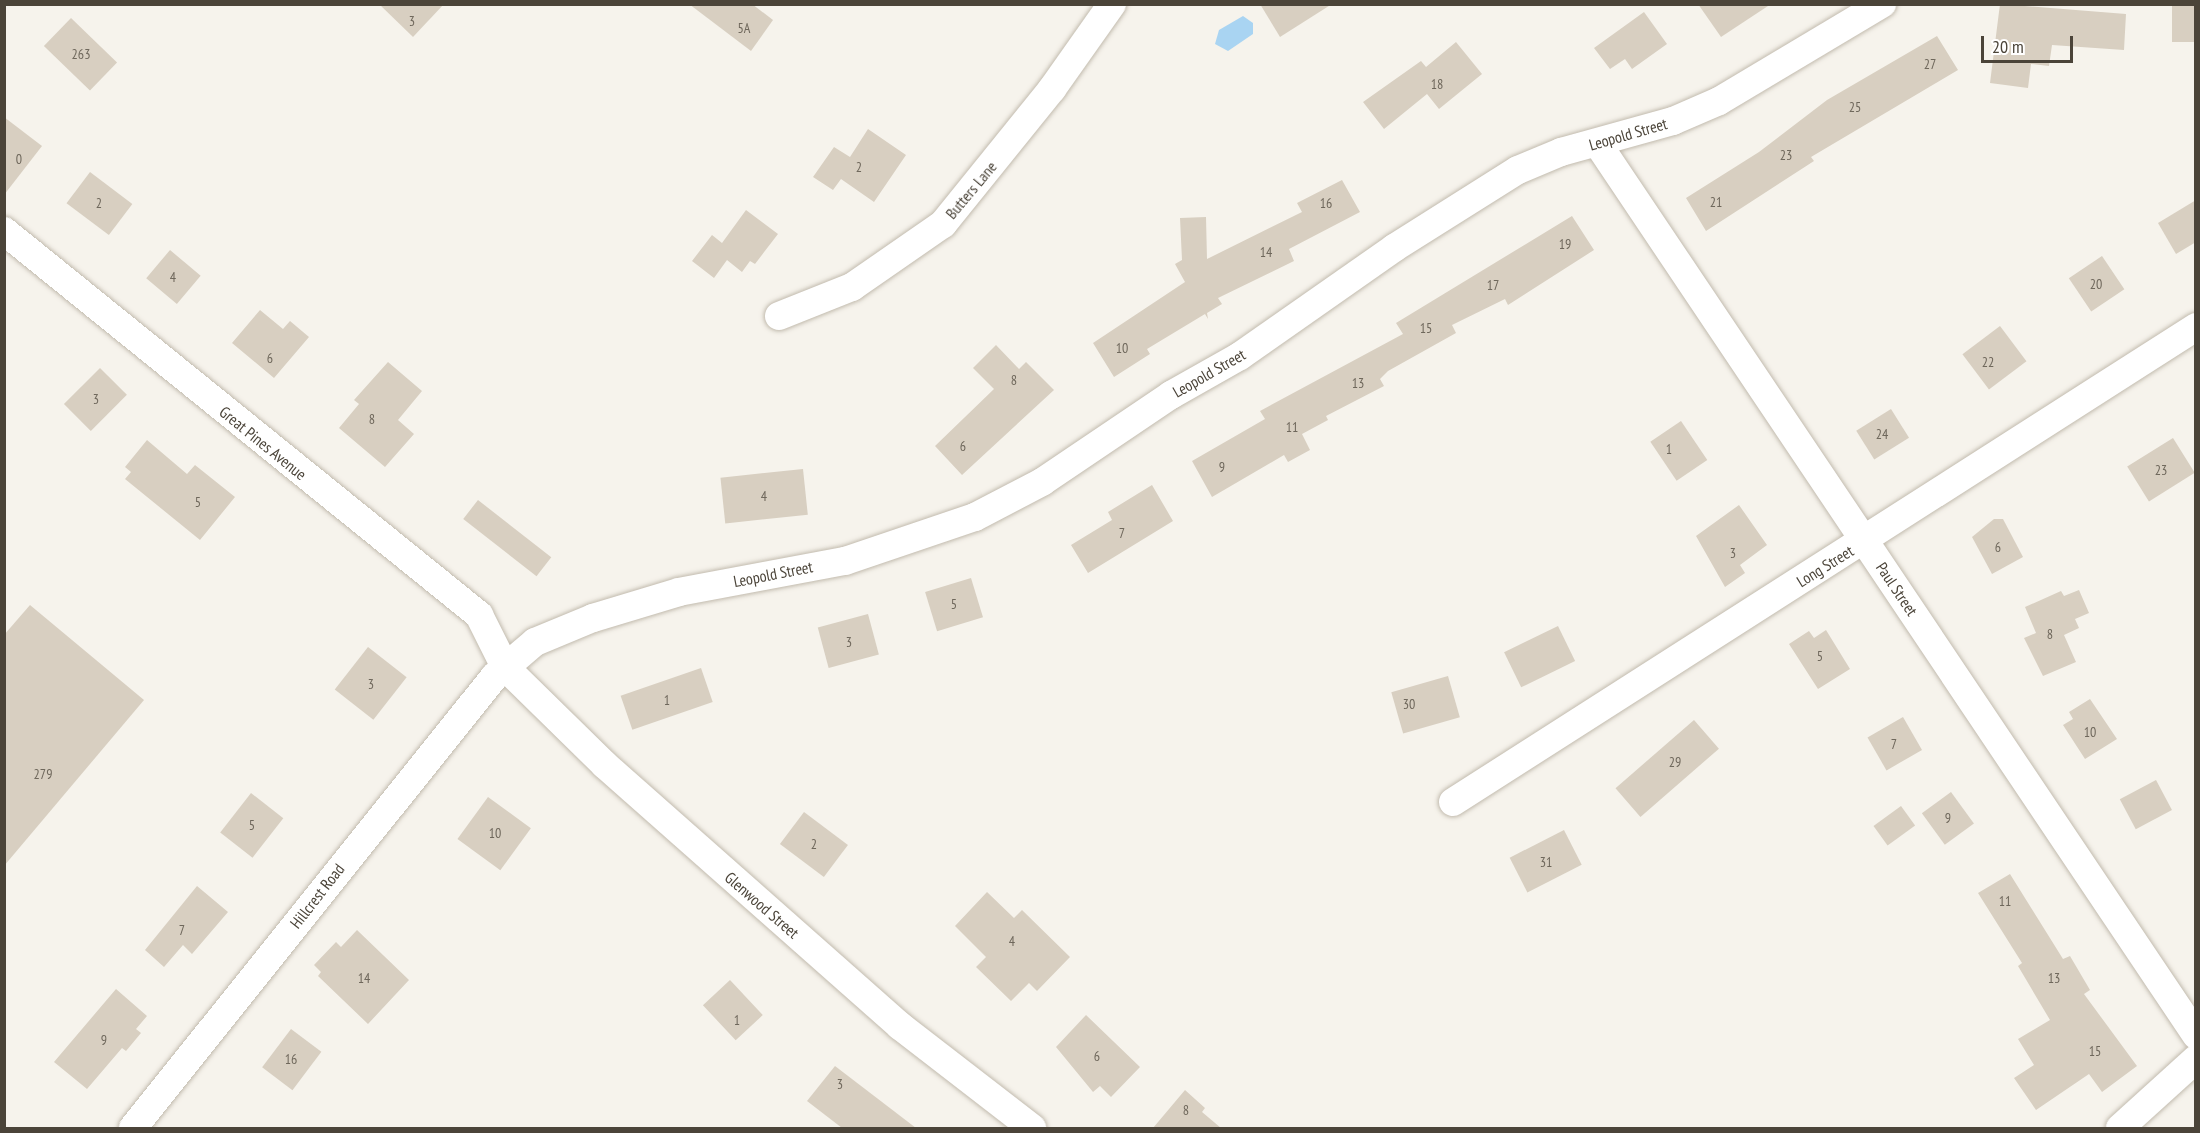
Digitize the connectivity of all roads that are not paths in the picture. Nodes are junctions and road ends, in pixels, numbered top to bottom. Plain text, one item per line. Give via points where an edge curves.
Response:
1 (1112, 4) edge
2 (1882, 4) edge
3 (1598, 144) junction
4 (4, 231) edge
5 (779, 316) dead end
6 (2196, 327) edge
7 (1864, 541) junction
8 (505, 667) junction
9 (1453, 802) dead end
10 (2196, 1035) edge
11 (2196, 1059) edge
12 (133, 1128) edge
13 (1032, 1128) edge
14 (2120, 1128) edge

1 - 5 street, Butters Lane via 1052,89 943,224 852,287
2 - 3 street, Leopold Street via 1719,101
3 - 7 street, Paul Street
3 - 8 street, Leopold Street via 1518,170 1394,248 1240,356 1171,394 1042,482 975,517 863,556 679,592 593,618 535,642
4 - 8 street, Great Pines Avenue via 479,615
6 - 7 street, Long Street
7 - 9 street, Long Street
7 - 10 street, Paul Street
8 - 12 street, Hillcrest Road
8 - 13 street, Glenwood Street via 605,765 900,1026
11 - 14 street

